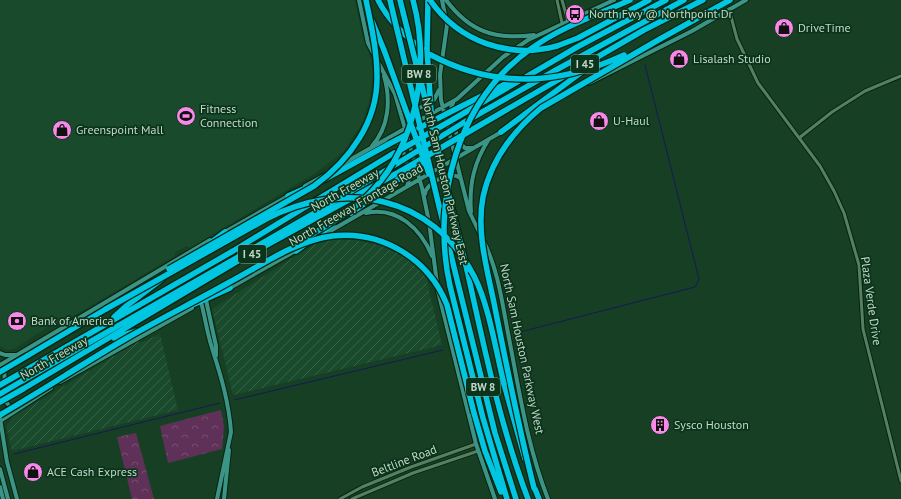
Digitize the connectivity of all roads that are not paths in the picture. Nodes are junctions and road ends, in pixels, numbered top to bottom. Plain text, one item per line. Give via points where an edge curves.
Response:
1 (360, 0) edge
2 (365, 0) edge
3 (378, 0) edge
4 (390, 0) edge
5 (400, 0) edge
6 (413, 0) edge
7 (429, 0) edge
8 (442, 0) edge
9 (446, 0) edge
10 (557, 0) edge
11 (562, 0) edge
12 (614, 0) edge
13 (630, 0) edge
14 (649, 0) edge
15 (666, 0) edge
16 (684, 0) edge
17 (703, 0) edge
18 (730, 0) edge
19 (746, 0) edge
20 (729, 9) junction
21 (568, 21) junction
22 (562, 23) junction
23 (537, 35) junction
24 (660, 39) junction
25 (626, 40) junction
26 (548, 64) junction
27 (382, 68) junction
28 (901, 76) edge
29 (440, 88) junction
30 (457, 99) junction
31 (442, 108) junction
32 (400, 110) junction
33 (405, 130) junction
34 (501, 132) junction
35 (490, 138) junction
36 (799, 138) junction
37 (388, 142) junction
38 (437, 147) junction
39 (475, 147) junction
40 (369, 149) junction
41 (455, 159) junction
42 (402, 174) junction
43 (460, 179) junction
44 (420, 180) junction
45 (405, 188) junction
46 (288, 196) junction
47 (425, 197) junction
48 (439, 206) junction
49 (360, 214) junction
50 (472, 219) junction
51 (225, 232) junction
52 (296, 250) junction
53 (434, 262) junction
54 (265, 263) junction
55 (230, 288) junction
56 (204, 301) junction
57 (106, 309) junction
58 (106, 325) junction
59 (106, 340) junction
60 (0, 353) edge
61 (15, 356) junction
62 (0, 365) edge
63 (0, 372) edge
64 (0, 385) edge
65 (0, 394) edge
66 (0, 402) edge
67 (25, 405) junction
68 (0, 415) edge
69 (0, 421) edge
70 (0, 440) edge
71 (229, 443) junction
72 (476, 444) junction
73 (5, 450) junction
74 (478, 451) junction
75 (0, 469) edge
76 (901, 481) edge
77 (0, 487) edge
78 (534, 488) junction
79 (217, 498) edge
80 (224, 498) edge
81 (3, 499) edge
82 (8, 499) edge
83 (17, 499) edge
84 (340, 499) edge
85 (352, 499) edge
86 (495, 499) edge
87 (506, 499) edge
88 (516, 499) edge
89 (528, 499) edge
90 (539, 499) edge
91 (548, 499) edge

1 - 27 main road via 368,43
2 - 48 highway, bridge
2 - 57 highway, bridge via 377,64 376,92 367,122 348,156 314,186 182,261
3 - 24 highway, bridge via 399,29 430,55 455,66 513,79 569,76 596,68
4 - 48 highway, North Sam Houston Parkway East / BW 8, bridge
5 - 38 highway, North Sam Houston Parkway East / BW 8, bridge
6 - 54 highway, bridge via 420,39 419,86 410,125 388,172 371,192 353,207
7 - 14 highway, bridge via 460,30 494,47 522,51 557,46 578,38
7 - 38 highway, bridge via 428,86
8 - 29 main road, North Sam Houston Parkway East via 448,25
9 - 23 main road via 464,20 488,34 507,37
10 - 22 street
11 - 21 street
12 - 21 main road
13 - 87 highway, bridge via 540,42 512,64 493,85 475,112 459,144 451,171 444,220 446,268
15 - 26 highway, North Freeway / I 45
16 - 65 highway, North Freeway / I 45, bridge via 556,70 313,214
17 - 25 highway, North Freeway / I 45
18 - 24 highway
19 - 20 main road, North Freeway Frontage Road
20 - 34 main road, North Freeway Frontage Road
20 - 36 street, Plaza Verde Drive via 735,34 754,75
21 - 22 main road
22 - 23 main road
23 - 30 main road via 503,57
24 - 78 highway, bridge via 541,108 525,121 507,142 495,162 486,185 481,219 485,256
25 - 34 highway
25 - 42 highway, North Freeway / I 45, bridge via 447,144
26 - 37 highway, bridge
26 - 58 highway, North Freeway / I 45, bridge
27 - 32 main road
27 - 40 main road via 388,110 381,133
28 - 36 street via 865,90
29 - 31 main road, North Sam Houston Parkway East
29 - 32 main road via 434,100 408,113
30 - 31 main road
30 - 39 main road via 450,111 461,144 465,148
31 - 33 main road
31 - 41 main road, North Sam Houston Parkway East
32 - 33 main road
33 - 37 main road
33 - 44 main road
34 - 35 main road, North Freeway Frontage Road
35 - 39 main road, North Freeway Frontage Road
35 - 50 main road via 481,151 472,173
36 - 76 street, Plaza Verde Drive via 829,182 844,213 859,265 863,328
37 - 40 main road
37 - 45 main road via 398,141 402,147 410,179
37 - 46 highway via 320,182
38 - 89 highway, North Sam Houston Parkway East / BW 8, bridge via 501,414
39 - 41 main road, North Freeway Frontage Road
40 - 46 main road
41 - 43 main road, North Sam Houston Parkway West
41 - 44 main road, North Freeway Frontage Road
42 - 52 highway
42 - 59 highway, North Freeway / I 45 via 238,262
43 - 47 main road via 456,175 449,175 428,186
43 - 50 main road, North Sam Houston Parkway West
44 - 45 main road, North Freeway Frontage Road
44 - 47 main road
45 - 49 main road, North Freeway Frontage Road
46 - 51 main road
47 - 53 main road
48 - 88 highway, North Sam Houston Parkway East / BW 8, bridge via 495,433
49 - 52 main road, North Freeway Frontage Road
49 - 53 main road via 385,212 405,221 423,238
50 - 91 main road, North Sam Houston Parkway West via 486,247 500,289 525,418
51 - 58 highway via 125,307
51 - 61 main road
52 - 55 main road, North Freeway Frontage Road
53 - 72 main road via 438,291
54 - 68 highway, bridge via 126,338
54 - 87 highway, bridge via 315,240 353,235 374,239 394,247 426,271 438,286 448,306 478,427 489,462
55 - 56 main road, North Freeway Frontage Road
55 - 59 highway via 134,332
56 - 67 main road, North Freeway Frontage Road via 61,381
56 - 71 main road via 229,410
57 - 63 highway, bridge
57 - 78 highway, bridge via 266,219 298,204 323,198 351,197 377,200 405,209 448,239 475,277 485,304 516,430
58 - 64 highway, North Freeway / I 45, bridge
59 - 66 highway, North Freeway / I 45, bridge
60 - 61 main road
61 - 62 main road
61 - 67 main road via 6,364 3,371 6,402 13,409
67 - 69 main road, North Freeway Frontage Road
68 - 69 main road
69 - 73 main road
70 - 73 main road
71 - 79 main road
71 - 80 main road
72 - 74 main road
72 - 84 street, Beltline Road via 411,467
73 - 83 main road
74 - 85 street, Beltline Road via 413,473
74 - 86 main road
75 - 82 main road
77 - 81 main road
78 - 90 highway
79 - 80 main road

